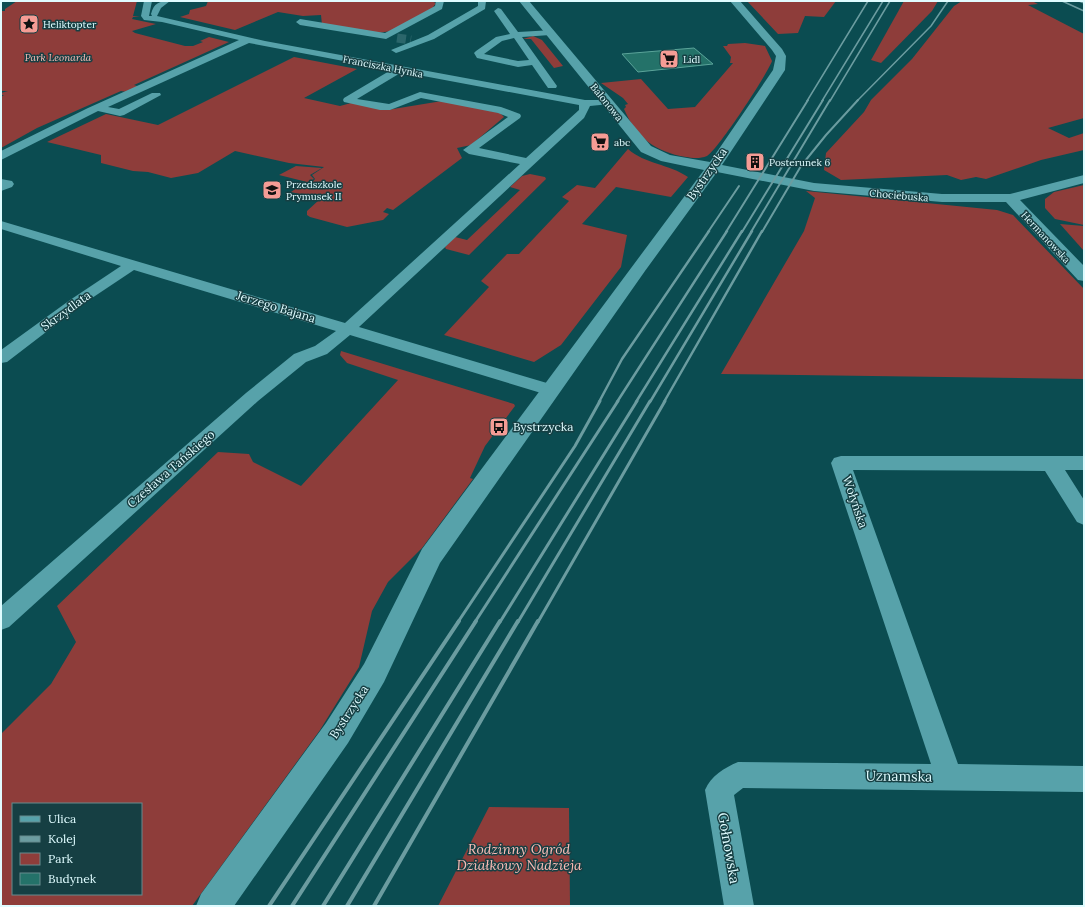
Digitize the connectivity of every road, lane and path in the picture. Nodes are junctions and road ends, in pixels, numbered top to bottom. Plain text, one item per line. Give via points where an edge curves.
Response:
1 (148, 1) edge
2 (166, 1) edge
3 (440, 1) edge
4 (482, 1) edge
5 (524, 1) edge
6 (735, 1) edge
7 (158, 14) junction
8 (492, 20) dead end
9 (300, 22) dead end
10 (550, 32) junction
11 (516, 35) junction
12 (386, 36) junction
13 (397, 38) tunnel mouth
14 (248, 40) junction
15 (265, 44) junction
16 (396, 50) tunnel mouth
17 (247, 52) dead end
18 (535, 62) junction
19 (400, 69) junction
20 (178, 72) junction
21 (198, 75) dead end
22 (518, 82) dead end
23 (163, 92) dead end
24 (606, 102) junction
25 (585, 103) junction
26 (98, 108) junction
27 (1, 156) edge
28 (528, 162) junction
29 (713, 168) junction
30 (1084, 179) edge
31 (1, 183) edge
32 (1, 187) edge
33 (1017, 196) junction
34 (1, 225) edge
35 (1084, 261) edge
36 (133, 264) junction
37 (1084, 276) edge
38 (348, 329) junction
39 (1, 358) edge
40 (551, 390) junction
41 (1084, 463) edge
42 (1051, 464) junction
43 (1084, 517) edge
44 (1, 620) edge
45 (949, 776) junction
46 (1084, 779) edge
47 (720, 790) joint
48 (213, 906) edge
49 (739, 906) edge

1 - 7 street, Franciszka Hynka via 145,17
2 - 7 street via 157,7
3 - 12 street via 439,7
4 - 16 street via 482,7 475,13
5 - 10 street, Balonowa
6 - 29 street, Bystrzycka via 773,43 781,56 781,62 774,78
7 - 14 street, Franciszka Hynka
8 - 11 street via 501,15
9 - 12 street
10 - 11 street
10 - 24 street, Balonowa
11 - 18 street
11 - 18 street via 496,41 479,54 485,58 518,64
12 - 13 street
14 - 15 street, Franciszka Hynka
14 - 20 street
15 - 17 street
15 - 19 street, Franciszka Hynka
18 - 22 street via 551,85
19 - 25 street, Franciszka Hynka
19 - 28 street via 348,100 390,107 420,95 501,110 516,116 469,150
20 - 21 street
20 - 26 street
23 - 26 street via 120,113
24 - 25 street, Franciszka Hynka
24 - 29 street, Balonowa via 646,149 666,158
25 - 28 street, Czesława Tańskiego via 580,116
26 - 27 street
28 - 38 street, Czesława Tańskiego
29 - 33 street, Chociebuska via 814,187 874,193 954,199
29 - 40 street, Bystrzycka
30 - 33 street, Chociebuska
31 - 32 street via 8,184
33 - 35 street, Hermanowska
33 - 37 street, Hermanowska
34 - 36 street, Jerzego Bajana
36 - 38 street, Jerzego Bajana
36 - 39 street, Skrzydlata
38 - 40 street, Jerzego Bajana
38 - 44 street, Czesława Tańskiego via 322,350 300,358 252,397
40 - 48 street, Bystrzycka via 432,556 415,586 374,674 336,733
41 - 42 street
42 - 43 street
42 - 45 street, Wołyńska via 842,463
45 - 46 street, Uznamska
45 - 47 street, Uznamska via 738,774
47 - 49 street, Gołnowska

